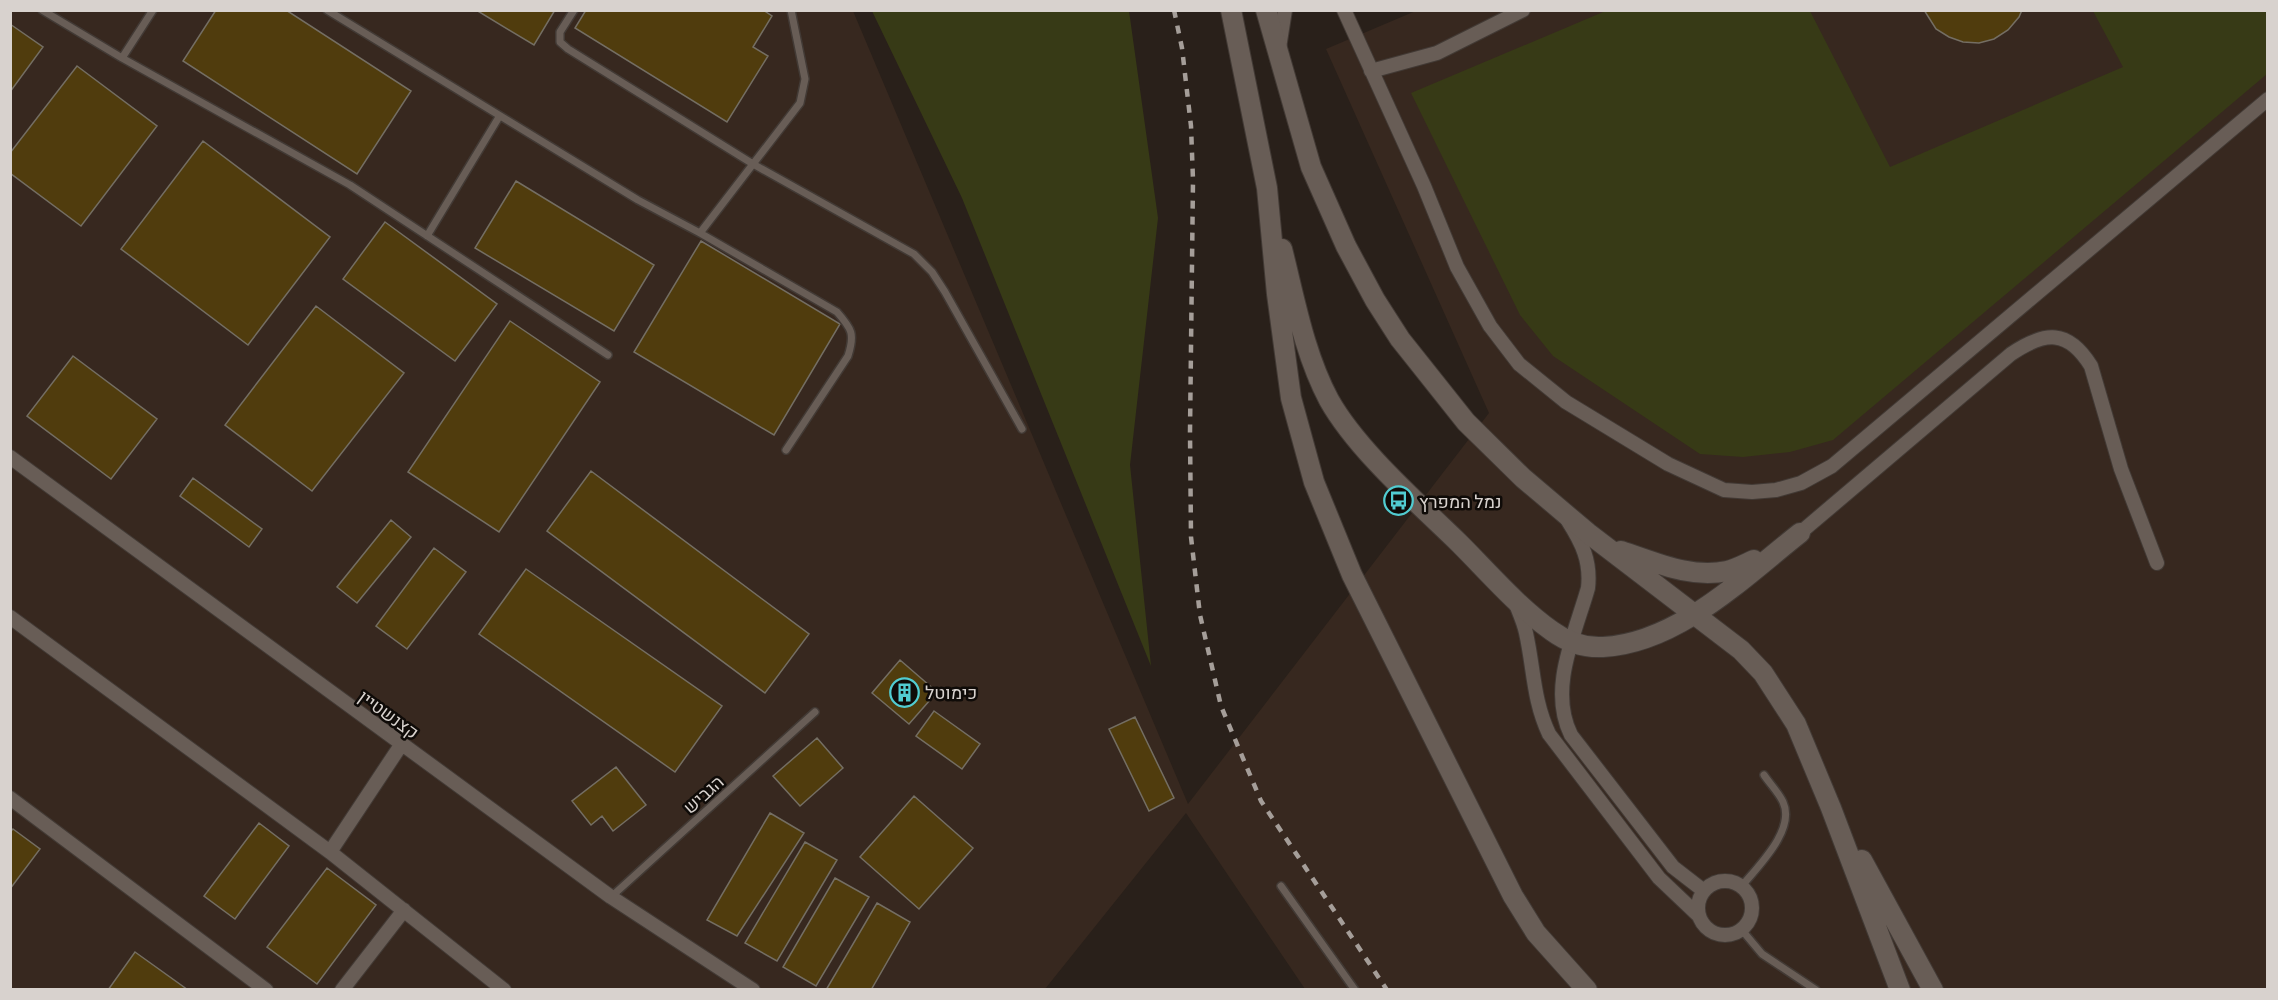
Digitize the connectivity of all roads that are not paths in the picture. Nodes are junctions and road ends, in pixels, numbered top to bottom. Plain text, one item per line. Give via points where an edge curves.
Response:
1 (42, 10) edge
2 (153, 10) edge
3 (327, 10) edge
4 (574, 10) edge
5 (791, 10) edge
6 (1231, 10) edge
7 (1266, 10) edge
8 (1285, 10) edge
9 (1344, 10) edge
10 (1523, 10) edge
11 (1279, 53) junction
12 (122, 58) junction
13 (1371, 70) junction
14 (2268, 99) edge
15 (499, 117) junction
16 (753, 164) junction
17 (1267, 188) junction
18 (700, 233) junction
19 (427, 236) junction
20 (608, 355) dead end
21 (1022, 429) dead end
22 (786, 450) dead end
23 (10, 457) edge
24 (1560, 509) junction
25 (1800, 533) junction
26 (1607, 547) junction
27 (2157, 563) dead end
28 (1513, 597) junction
29 (1694, 614) junction
30 (10, 617) edge
31 (1572, 642) junction
32 (815, 712) dead end
33 (401, 745) junction
34 (1764, 775) dead end
35 (10, 798) edge
36 (1831, 807) junction
37 (330, 852) junction
38 (1281, 886) dead end
39 (1741, 887) junction
40 (1704, 891) junction
41 (611, 897) junction
42 (404, 910) junction
43 (1699, 916) junction
44 (1741, 929) junction
45 (266, 990) edge
46 (342, 990) edge
47 (504, 990) edge
48 (753, 990) edge
49 (1355, 990) edge
50 (1587, 990) edge
51 (1816, 990) edge
52 (1900, 990) edge
53 (1933, 990) edge

1 - 12 lane
2 - 12 lane
3 - 15 lane
4 - 16 lane via 560,32 560,42 568,49
5 - 16 lane via 805,80 801,103
6 - 17 street
7 - 11 street
8 - 11 street
9 - 13 street
10 - 13 street via 1437,53
11 - 24 street via 1311,167 1346,246 1400,339 1467,422
12 - 19 lane via 350,185
13 - 14 street via 1457,267 1490,326 1519,364 1566,402 1668,464 1724,490 1752,492 1801,483 1832,466
15 - 18 lane
15 - 19 lane
16 - 18 lane
16 - 21 lane via 914,254 945,292
17 - 28 street via 1308,352 1330,401 1360,443
17 - 50 street via 1276,294 1291,398 1314,482 1337,540 1513,896 1536,933
18 - 22 lane via 837,312 850,327 852,342 848,356
19 - 20 lane
23 - 33 street, קצנשטיין
24 - 26 street
24 - 31 street via 1586,554 1589,574
25 - 26 street via 1730,571 1710,573 1684,572
25 - 27 street via 2011,354 2036,339 2052,336 2067,339 2091,366 2118,460
25 - 29 street
26 - 29 street
28 - 31 street
28 - 43 street via 1526,632 1535,694 1549,734 1659,878
29 - 31 street via 1666,631 1631,644 1602,647
29 - 36 street via 1741,650 1763,673 1796,724
30 - 37 street
31 - 40 street via 1564,670 1561,705 1571,735 1673,867
32 - 41 lane, הגביש
33 - 37 street
33 - 41 street, קצנשטיין
34 - 39 lane via 1787,816 1783,832
35 - 45 street
36 - 52 street
36 - 53 street
37 - 42 street
38 - 49 lane
39 - 40 street via 1726,881
39 - 44 street via 1751,908
40 - 43 street
41 - 48 street, קצנשטיין
42 - 46 street
42 - 47 street
43 - 44 street via 1716,933
44 - 51 lane via 1762,954

